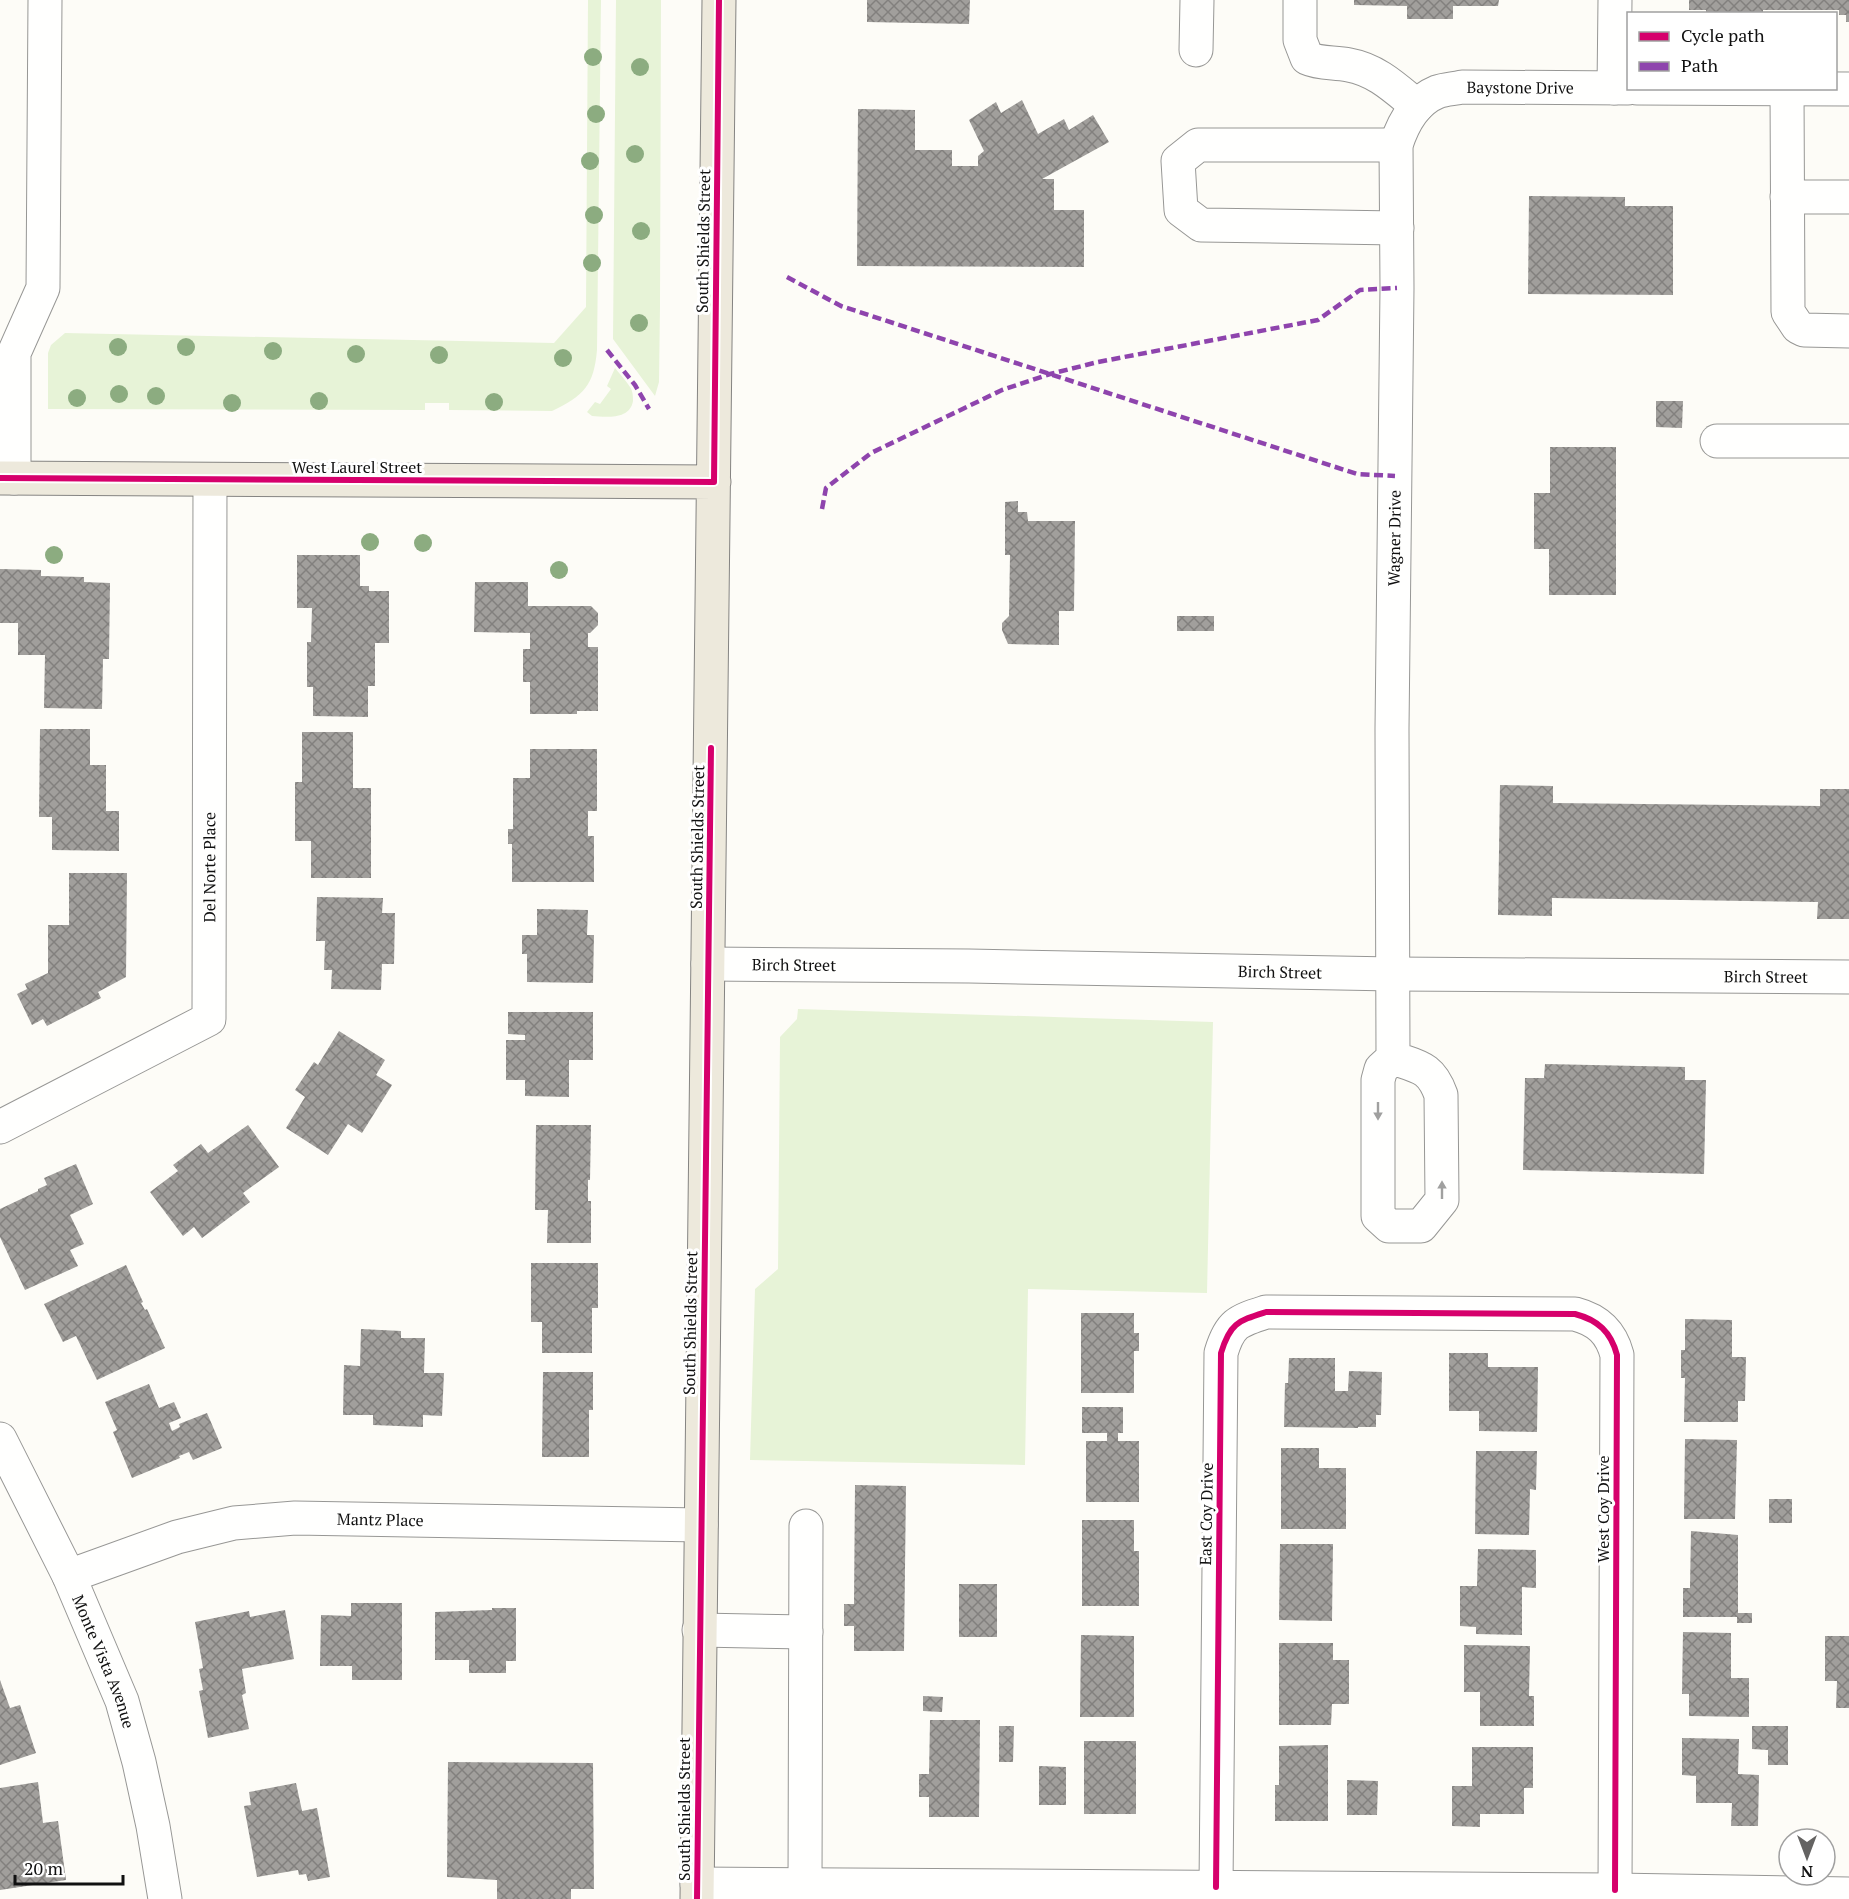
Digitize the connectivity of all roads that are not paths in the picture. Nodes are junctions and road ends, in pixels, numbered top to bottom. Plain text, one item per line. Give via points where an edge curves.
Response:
1 (45, 0) edge
2 (719, 0) edge
3 (1197, 0) edge
4 (1300, 0) edge
5 (1615, 0) edge
6 (1196, 50) dead end
7 (1627, 88) edge
8 (1787, 90) edge
9 (1417, 106) junction
10 (1396, 145) junction
11 (1787, 197) junction
12 (1849, 197) edge
13 (1397, 228) junction
14 (1849, 331) edge
15 (1717, 441) dead end
16 (1849, 441) edge
17 (7, 478) edge
18 (210, 480) junction
19 (714, 482) junction
20 (708, 964) junction
21 (1393, 974) junction
22 (1849, 977) edge
23 (1393, 1058) dead end
24 (0, 1127) edge
25 (1411, 1314) joint
26 (0, 1439) edge
27 (701, 1525) junction
28 (806, 1526) dead end
29 (69, 1576) junction
30 (699, 1630) junction
31 (806, 1632) junction
32 (805, 1886) junction
33 (1216, 1887) junction
34 (1615, 1890) junction
35 (697, 1891) edge
36 (1849, 1894) edge
37 (165, 1899) edge

1 - 17 street via 43,288 14,353
2 - 19 main road, South Shields Street
3 - 6 street
4 - 9 street via 1300,40 1306,58 1370,71
5 - 7 street
7 - 9 street, Baystone Drive via 1462,87 1437,92
8 - 11 street
9 - 10 street, Wagner Drive via 1403,124
10 - 13 street, Wagner Drive
10 - 13 street via 1198,145 1178,160 1181,210 1201,225
11 - 12 street
11 - 14 street via 1788,312 1804,330
13 - 21 street, Wagner Drive
15 - 16 street
17 - 18 main road, West Laurel Street
18 - 19 main road, West Laurel Street
18 - 24 street, Del Norte Place via 209,1019
19 - 20 main road, South Shields Street
20 - 21 street, Birch Street
20 - 27 main road, South Shields Street
21 - 22 street, Birch Street
21 - 23 street, Wagner Drive
25 - 33 street, East Coy Drive via 1266,1312 1242,1319 1226,1338 1221,1353
25 - 34 street, West Coy Drive via 1575,1314 1599,1323 1614,1343
26 - 29 street, Monte Vista Avenue
27 - 29 street, Mantz Place via 295,1518 234,1523 177,1537
27 - 30 main road, South Shields Street
28 - 31 street
29 - 37 street, Monte Vista Avenue via 122,1701 146,1794
30 - 31 street
30 - 35 main road, South Shields Street
31 - 32 street
32 - 33 street
32 - 35 street
33 - 34 street
34 - 36 street

